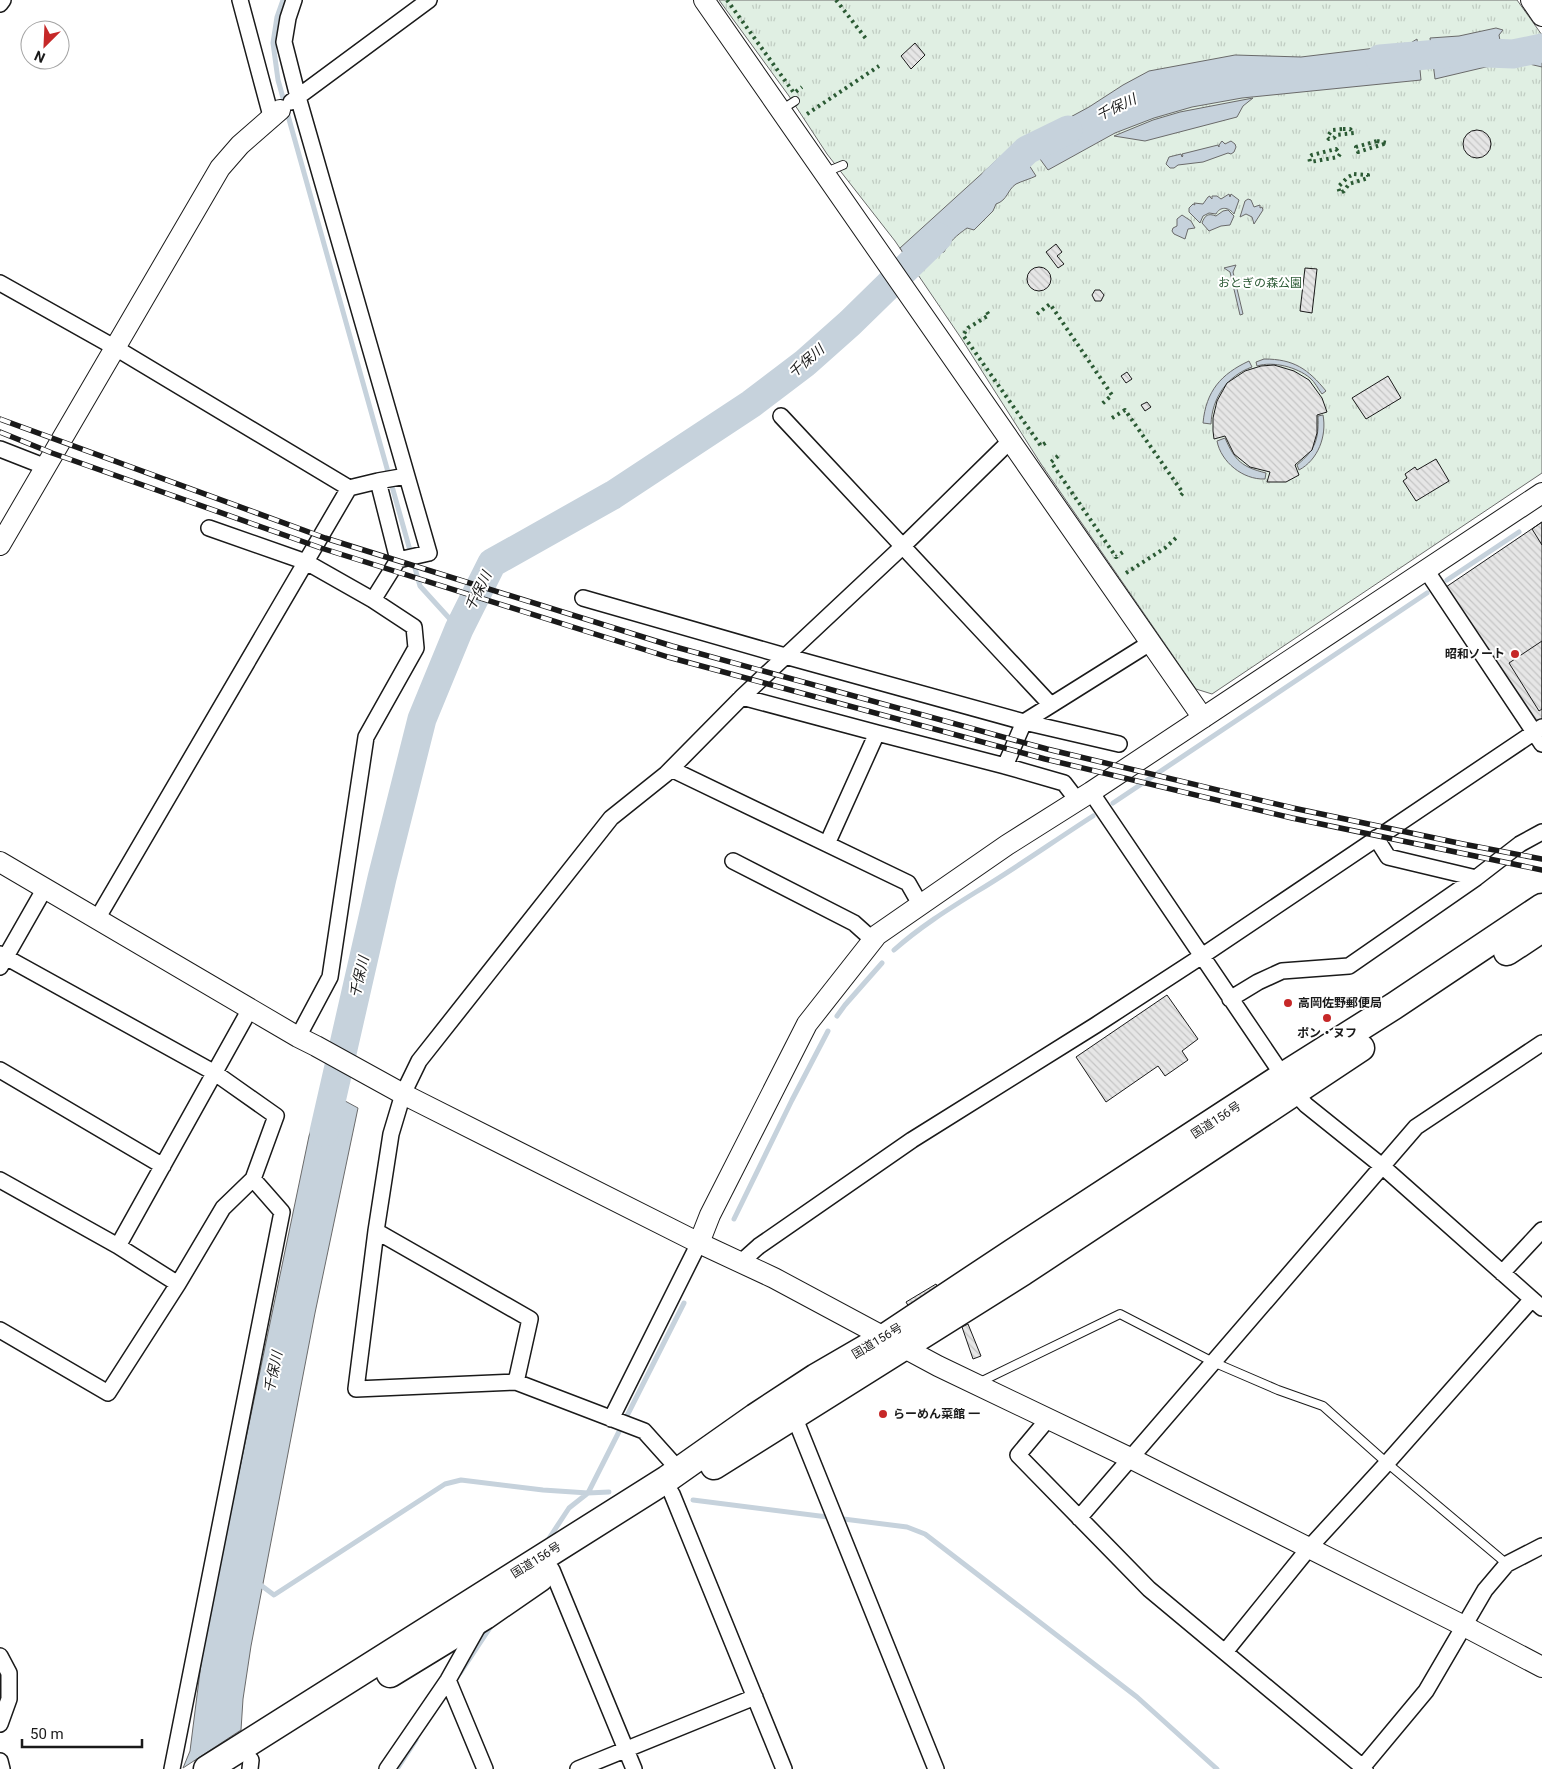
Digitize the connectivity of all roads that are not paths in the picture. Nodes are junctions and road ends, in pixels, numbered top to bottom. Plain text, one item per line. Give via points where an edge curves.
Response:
1 (3, 0) edge
2 (240, 0) edge
3 (294, 0) edge
4 (429, 0) edge
5 (704, 0) edge
6 (0, 4) edge
7 (285, 106) junction
8 (843, 165) dead end
9 (824, 172) junction
10 (0, 283) edge
11 (114, 347) junction
12 (781, 416) dead end
13 (1010, 441) junction
14 (0, 449) edge
15 (46, 467) junction
16 (406, 476) junction
17 (378, 480) junction
18 (349, 488) junction
19 (1542, 493) edge
20 (209, 528) dead end
21 (0, 544) edge
22 (902, 547) junction
23 (398, 560) junction
24 (306, 562) junction
25 (1426, 570) junction
26 (583, 598) dead end
27 (373, 600) junction
28 (1150, 643) junction
29 (785, 656) junction
30 (742, 697) junction
31 (1051, 706) junction
32 (1204, 718) junction
33 (1024, 722) junction
34 (877, 734) junction
35 (1539, 734) edge
36 (1119, 744) dead end
37 (1005, 766) junction
38 (671, 769) junction
39 (1084, 796) junction
40 (1542, 832) edge
41 (1376, 838) junction
42 (827, 844) junction
43 (734, 861) dead end
44 (0, 862) edge
45 (1476, 878) junction
46 (45, 888) junction
47 (920, 904) junction
48 (1542, 907) edge
49 (97, 919) junction
50 (1542, 929) edge
51 (873, 940) junction
52 (1202, 956) junction
53 (2, 959) edge
54 (1230, 999) junction
55 (250, 1009) junction
56 (298, 1037) junction
57 (1542, 1043) edge
58 (0, 1070) edge
59 (215, 1074) junction
60 (1288, 1084) junction
61 (403, 1094) junction
62 (163, 1166) junction
63 (1382, 1166) junction
64 (254, 1179) junction
65 (0, 1180) edge
66 (1542, 1230) edge
67 (376, 1231) junction
68 (699, 1243) junction
69 (118, 1246) junction
70 (740, 1263) junction
71 (1502, 1273) junction
72 (178, 1284) junction
73 (1537, 1304) edge
74 (0, 1330) edge
75 (894, 1342) junction
76 (1213, 1362) junction
77 (516, 1382) junction
78 (974, 1384) junction
79 (794, 1416) junction
80 (611, 1419) junction
81 (1048, 1419) junction
82 (1130, 1458) junction
83 (1387, 1463) junction
84 (675, 1482) junction
85 (1079, 1518) junction
86 (1542, 1546) edge
87 (1309, 1548) junction
88 (1507, 1564) junction
89 (552, 1570) junction
90 (485, 1616) junction
91 (1464, 1626) junction
92 (1225, 1652) junction
93 (0, 1656) edge
94 (1542, 1667) edge
95 (448, 1680) junction
96 (755, 1697) junction
97 (0, 1724) edge
98 (626, 1749) junction
99 (0, 1761) edge
100 (245, 1762) edge
101 (1363, 1768) edge
102 (2, 1769) edge
103 (172, 1769) edge
104 (207, 1769) edge
105 (387, 1769) edge
106 (485, 1769) edge
107 (578, 1769) edge
108 (634, 1769) edge
109 (784, 1769) edge
110 (936, 1769) edge

1 - 6 street
2 - 7 street
3 - 7 street via 284,42
4 - 7 street
5 - 9 street via 788,105
7 - 11 street via 220,168
7 - 16 street
8 - 9 lane
9 - 13 street
10 - 11 street
11 - 15 street
11 - 18 street
12 - 22 street
13 - 22 street
13 - 28 street
14 - 15 street
15 - 21 street
16 - 17 street
16 - 23 street via 429,553
17 - 18 street
17 - 23 street
18 - 24 street
19 - 25 street
20 - 24 street
22 - 29 street
22 - 31 street
23 - 27 street
24 - 27 street
24 - 49 street
25 - 32 street
25 - 35 street
26 - 29 street
27 - 56 street via 414,627 416,648 366,737 330,977
28 - 31 street
28 - 32 street
29 - 30 street
29 - 33 street
30 - 34 street
30 - 38 street
31 - 33 street
32 - 39 street
33 - 36 street
33 - 37 street
34 - 37 street
34 - 42 street
35 - 41 street
37 - 39 street via 1064,783
38 - 42 street
38 - 61 street via 611,818 419,1061
39 - 47 street
39 - 52 street
40 - 45 street via 1520,844
41 - 45 street via 1388,857
41 - 52 street via 1278,911
42 - 47 street via 908,883
43 - 51 street via 854,923
44 - 46 street
45 - 54 street via 1349,966 1315,966 1282,971
46 - 49 street
46 - 53 street
47 - 51 street
48 - 60 highway, 国道156号 via 1391,1002
49 - 55 street
50 - 60 highway, 国道156号
51 - 68 street via 807,1024 710,1215
52 - 54 street
52 - 70 street via 912,1140 759,1246
53 - 59 street
54 - 60 street
55 - 56 street
55 - 59 street
56 - 61 street
57 - 63 street via 1416,1127
58 - 62 street
59 - 62 street
59 - 64 street via 276,1116
60 - 63 street via 1306,1105
60 - 75 highway, 国道156号 via 1013,1252
61 - 67 street via 391,1134
61 - 68 street
62 - 69 street
63 - 71 street
63 - 76 street
64 - 72 street via 223,1208
64 - 103 street via 282,1212
65 - 69 street
66 - 71 street
67 - 77 street via 530,1319
67 - 77 street via 356,1389
68 - 70 street
68 - 80 street
69 - 72 street
70 - 75 street
71 - 73 street
72 - 74 street via 108,1393
73 - 83 street
75 - 78 street
75 - 79 highway, 国道156号
75 - 84 highway, 国道156号 via 809,1382
76 - 78 lane via 1120,1314
76 - 82 street
76 - 83 lane via 1323,1406
77 - 80 street
78 - 81 street
79 - 84 highway, 国道156号
79 - 110 street
80 - 84 street via 644,1431
81 - 82 street
81 - 85 street via 1018,1455
82 - 85 street
82 - 87 street
83 - 87 street
83 - 88 lane
84 - 89 highway, 国道156号
84 - 96 street
84 - 100 highway, 国道156号
85 - 92 street via 1149,1589
86 - 88 street
87 - 91 street
87 - 92 street
88 - 91 street via 1485,1590
89 - 90 highway, 国道156号
89 - 98 street
90 - 95 street
90 - 100 highway, 国道156号
91 - 94 street
91 - 101 street via 1426,1691
92 - 101 street
93 - 97 street via 10,1673 9,1699
95 - 105 street
95 - 106 street
96 - 98 street
96 - 109 street
98 - 107 street
98 - 108 street
99 - 102 street
100 - 104 highway, 国道156号

